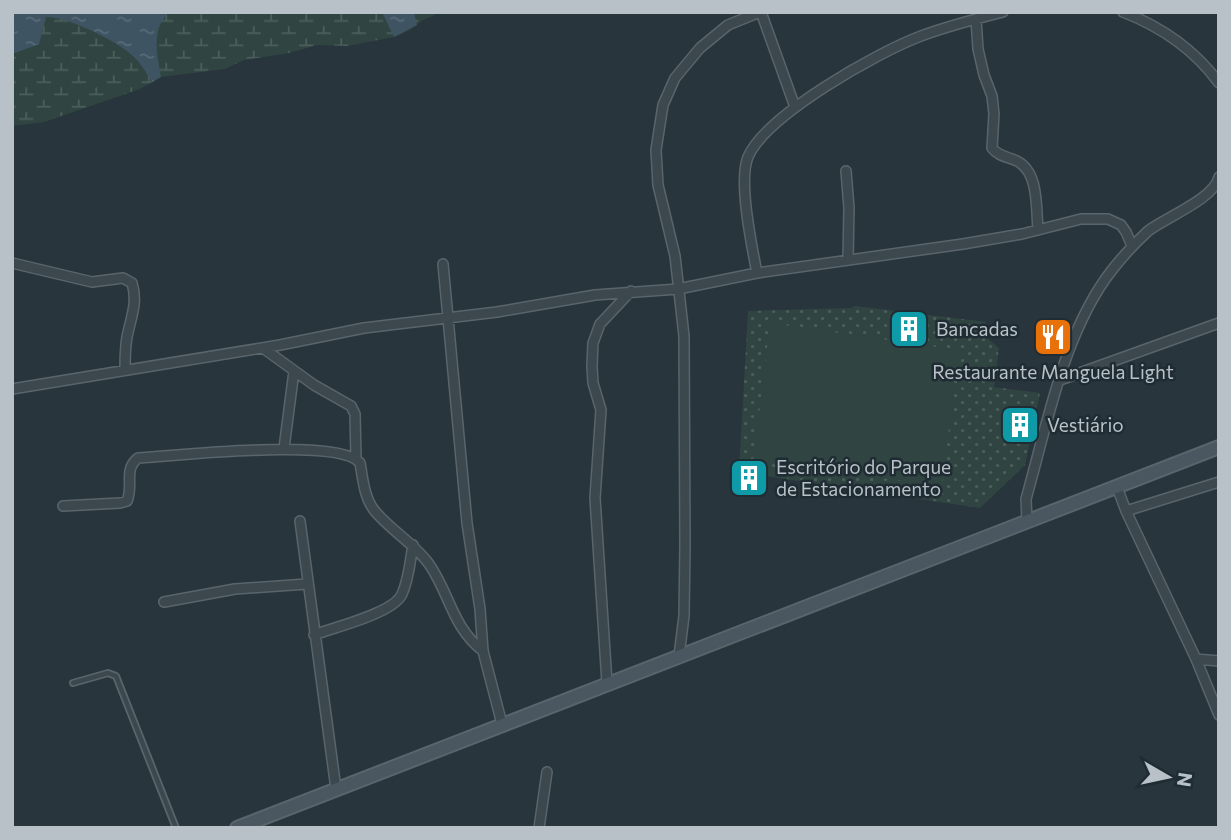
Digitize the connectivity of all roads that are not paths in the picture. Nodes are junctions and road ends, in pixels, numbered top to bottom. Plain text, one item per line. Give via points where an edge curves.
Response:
1 (760, 12) edge
2 (1003, 12) edge
3 (1123, 12) edge
4 (976, 19) junction
5 (1219, 83) edge
6 (795, 107) junction
7 (846, 171) dead end
8 (1219, 177) edge
9 (1219, 195) edge
10 (1204, 197) junction
11 (1038, 230) junction
12 (1132, 246) junction
13 (848, 260) junction
14 (12, 263) edge
15 (443, 264) dead end
16 (757, 273) junction
17 (678, 289) junction
18 (631, 291) junction
19 (447, 319) junction
20 (1219, 323) edge
21 (263, 348) junction
22 (125, 370) junction
23 (294, 371) junction
24 (1060, 380) junction
25 (12, 389) edge
26 (1219, 447) edge
27 (284, 448) junction
28 (356, 457) junction
29 (1219, 482) edge
30 (1117, 487) junction
31 (63, 506) dead end
32 (1126, 511) junction
33 (300, 521) dead end
34 (1027, 521) junction
35 (412, 545) junction
36 (307, 584) junction
37 (164, 601) dead end
38 (314, 635) junction
39 (483, 651) junction
40 (679, 656) junction
41 (1196, 659) junction
42 (1219, 661) edge
43 (73, 683) dead end
44 (607, 684) junction
45 (1219, 715) edge
46 (502, 724) junction
47 (547, 772) dead end
48 (336, 789) junction
49 (176, 828) edge
50 (237, 828) edge
51 (539, 828) edge

1 - 6 street
1 - 17 street via 728,25 700,48 675,78 663,105 656,150 658,186
2 - 4 street
3 - 5 street via 1173,37
4 - 6 street via 896,46
4 - 11 street via 978,49 992,96 992,148 1027,168
6 - 16 street via 757,143 745,171
7 - 13 street
8 - 10 street
9 - 10 street
10 - 12 street
11 - 12 street via 1081,219 1108,219 1121,225
11 - 13 street
12 - 24 street via 1098,289 1070,345
13 - 16 street
14 - 22 street via 92,282 123,278 132,283 136,295
15 - 19 street
16 - 17 street
17 - 18 street
17 - 40 street via 685,393 684,616
18 - 19 street
18 - 44 street via 600,324 593,343 593,383 601,410 595,498
19 - 21 street via 364,328
19 - 39 street
20 - 24 street
21 - 22 street
21 - 23 street
22 - 25 street
23 - 27 street
23 - 28 street via 351,406
24 - 34 street via 1026,499
26 - 30 main road
27 - 28 street
27 - 31 street via 138,458 131,463 127,501
28 - 35 street via 374,510
29 - 32 street
30 - 32 street
30 - 34 main road
32 - 41 street
33 - 36 street
34 - 40 main road
35 - 38 street via 402,596 391,607
35 - 39 street via 429,564 462,632
36 - 37 street via 235,589
36 - 38 street
38 - 48 street
39 - 46 street
40 - 44 main road
41 - 42 street
41 - 45 street
43 - 49 lane via 108,673 116,676
44 - 46 main road
46 - 48 main road
47 - 51 street
48 - 50 main road

